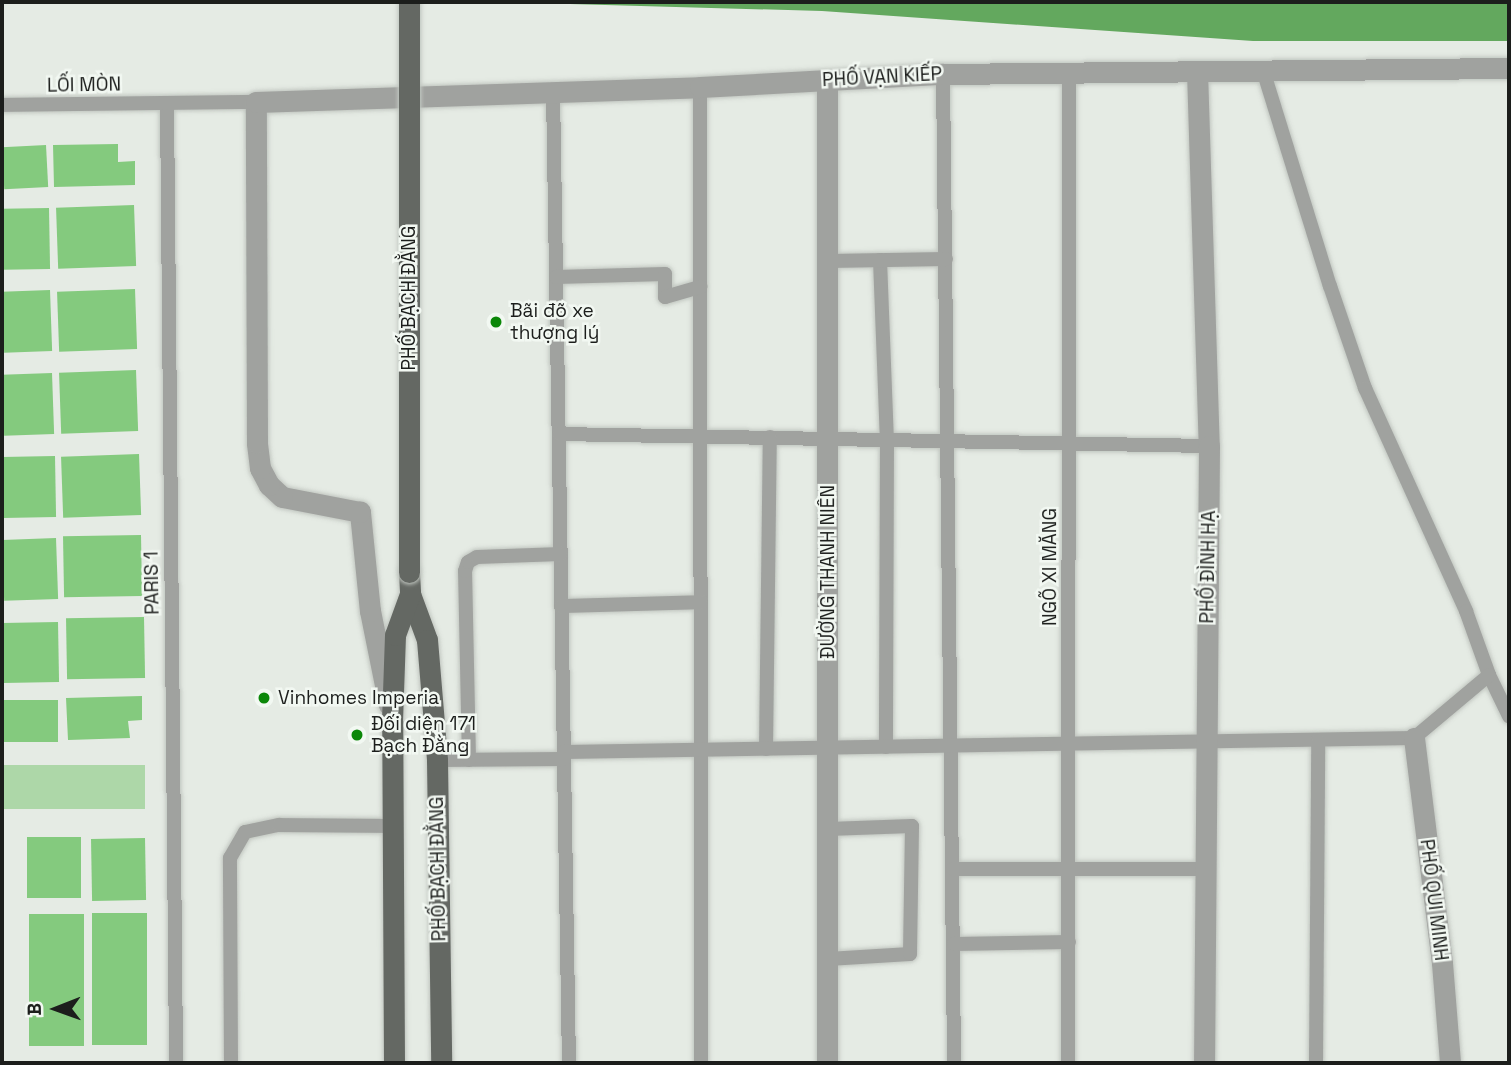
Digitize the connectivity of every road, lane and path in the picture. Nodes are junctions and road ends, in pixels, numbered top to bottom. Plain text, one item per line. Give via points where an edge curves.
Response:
1 (409, 2) edge
2 (1509, 68) edge
3 (1263, 70) junction
4 (1197, 71) junction
5 (1069, 72) junction
6 (943, 74) junction
7 (827, 81) junction
8 (700, 87) junction
9 (553, 90) junction
10 (256, 102) junction
11 (167, 103) junction
12 (2, 105) edge
13 (946, 259) junction
14 (880, 260) junction
15 (828, 261) junction
16 (556, 277) junction
17 (701, 287) junction
18 (559, 434) junction
19 (701, 435) junction
20 (769, 437) junction
21 (828, 439) junction
22 (887, 440) junction
23 (948, 441) junction
24 (1070, 444) junction
25 (1209, 446) junction
26 (561, 554) junction
27 (410, 594) junction
28 (701, 602) junction
29 (561, 606) junction
30 (1489, 675) junction
31 (1509, 716) edge
32 (392, 721) junction
33 (1413, 738) junction
34 (1318, 741) junction
35 (1207, 743) junction
36 (1069, 745) junction
37 (886, 747) junction
38 (951, 747) junction
39 (828, 748) junction
40 (766, 749) junction
41 (701, 750) junction
42 (564, 755) junction
43 (437, 760) junction
44 (470, 760) junction
45 (392, 826) junction
46 (828, 829) junction
47 (1069, 868) junction
48 (953, 869) junction
49 (1206, 869) junction
50 (1069, 942) junction
51 (954, 944) junction
52 (828, 959) junction
53 (176, 1063) edge
54 (232, 1063) edge
55 (394, 1063) edge
56 (441, 1063) edge
57 (569, 1063) edge
58 (701, 1063) edge
59 (827, 1063) edge
60 (954, 1063) edge
61 (1068, 1063) edge
62 (1204, 1063) edge
63 (1316, 1063) edge
64 (1450, 1063) edge

1 - 27 main road, PHỐ BẠCH ĐẰNG, bridge
2 - 3 street, PHỐ VẠN KIẾP
3 - 4 street, PHỐ VẠN KIẾP
3 - 30 lane via 1365,388 1466,611
4 - 5 street, PHỐ VẠN KIẾP
4 - 25 street, PHỐ ĐÌNH HẠ
5 - 6 street, PHỐ VẠN KIẾP
5 - 24 lane, NGÕ XI MĂNG
6 - 7 street, PHỐ VẠN KIẾP
6 - 13 lane
7 - 8 street, PHỐ VẠN KIẾP
7 - 15 street, ĐƯỜNG THANH NIÊN
8 - 9 street, PHỐ VẠN KIẾP
8 - 17 lane
9 - 10 street, PHỐ VẠN KIẾP
9 - 16 lane
10 - 11 lane, LỐI MÒN
10 - 32 street via 260,468 282,497 360,512 370,611
11 - 12 lane, LỐI MÒN
11 - 53 lane, PARIS 1
13 - 14 lane
13 - 23 lane
14 - 15 lane
14 - 22 lane
15 - 21 street, ĐƯỜNG THANH NIÊN
16 - 17 lane via 665,274 666,297
16 - 18 lane
17 - 19 lane
18 - 19 lane
18 - 26 lane
19 - 20 lane
19 - 28 lane
20 - 21 lane
20 - 40 lane
21 - 22 lane
21 - 39 street, ĐƯỜNG THANH NIÊN
22 - 23 lane
22 - 37 lane
23 - 24 lane
23 - 38 lane
24 - 25 lane
24 - 36 lane, NGÕ XI MĂNG
25 - 35 street, PHỐ ĐÌNH HẠ
26 - 29 lane
26 - 44 lane via 477,557 468,562
27 - 32 main road, PHỐ BẠCH ĐẰNG via 396,635
27 - 43 main road, PHỐ BẠCH ĐẰNG via 427,640
28 - 29 lane
28 - 41 lane
29 - 42 lane
30 - 31 lane
30 - 33 lane
32 - 45 main road, PHỐ BẠCH ĐẰNG
33 - 34 lane
33 - 64 street, PHỐ QUI MINH
34 - 35 lane
34 - 63 lane
35 - 36 lane
35 - 49 street, PHỐ ĐÌNH HẠ
36 - 38 lane
36 - 47 lane, NGÕ XI MĂNG
37 - 38 lane
37 - 39 lane
38 - 48 lane
39 - 40 lane
39 - 46 street, ĐƯỜNG THANH NIÊN
40 - 41 lane
41 - 42 lane
41 - 58 lane
42 - 44 lane
42 - 57 lane
43 - 44 lane
43 - 56 main road, PHỐ BẠCH ĐẰNG
45 - 54 lane via 279,825 245,832 230,858
45 - 55 main road, PHỐ BẠCH ĐẰNG
46 - 52 street, ĐƯỜNG THANH NIÊN
46 - 52 lane via 912,825 910,954
47 - 48 lane
47 - 49 lane
47 - 50 lane, NGÕ XI MĂNG
48 - 51 lane
49 - 62 street, PHỐ ĐÌNH HẠ
50 - 51 lane
50 - 61 lane, NGÕ XI MĂNG
51 - 60 lane
52 - 59 street, ĐƯỜNG THANH NIÊN

